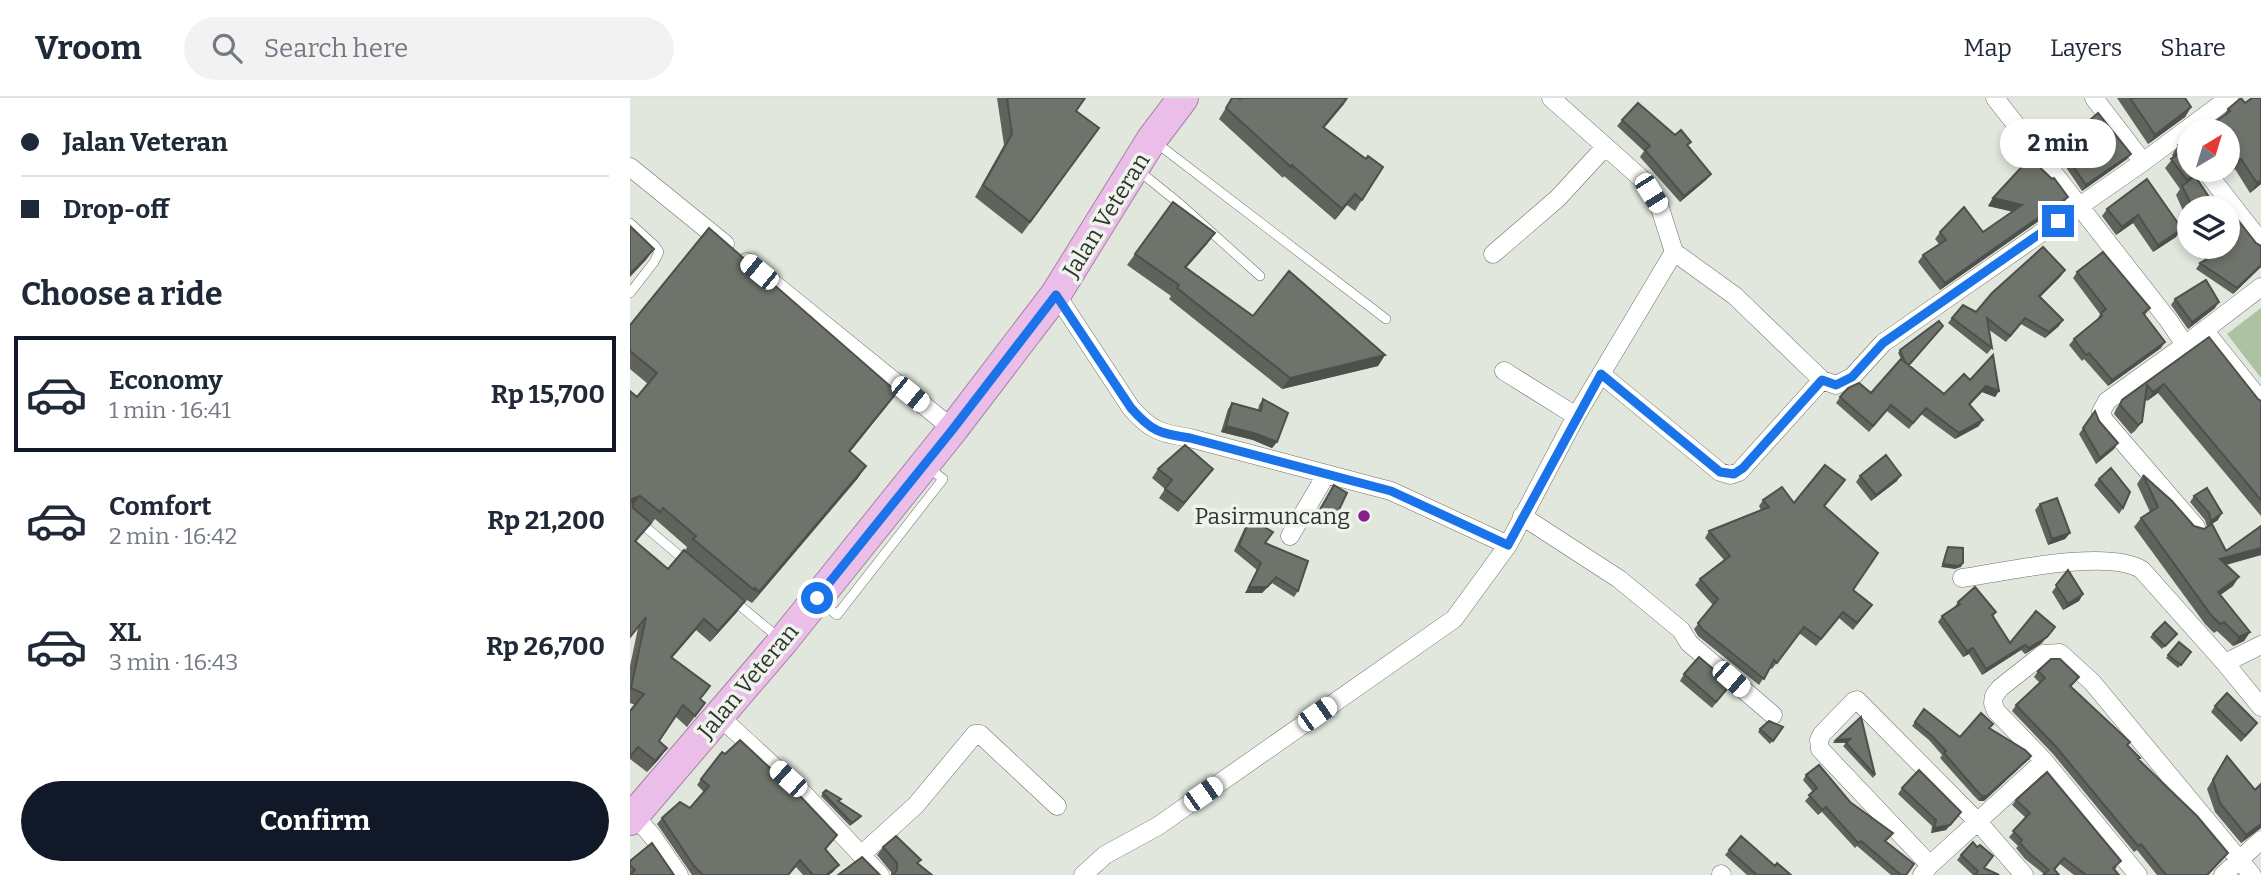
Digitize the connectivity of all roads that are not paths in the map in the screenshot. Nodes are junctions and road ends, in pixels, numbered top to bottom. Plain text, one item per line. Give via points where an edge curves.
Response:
1 (1550, 98) edge
2 (1995, 98) edge
3 (2094, 98) edge
4 (2229, 98) edge
5 (1176, 101) edge
6 (2208, 119) edge
7 (1152, 139) junction
8 (2177, 146) edge
9 (1605, 147) junction
10 (2143, 162) junction
11 (630, 167) edge
12 (1135, 168) junction
13 (2214, 182) edge
14 (2080, 206) junction
15 (630, 223) edge
16 (2261, 242) edge
17 (1674, 252) junction
18 (1493, 254) dead end
19 (1259, 276) dead end
20 (2261, 287) edge
21 (630, 293) edge
22 (1056, 295) junction
23 (1386, 319) dead end
24 (2204, 330) junction
25 (2185, 345) junction
26 (1504, 371) dead end
27 (1601, 374) junction
28 (1822, 380) junction
29 (2261, 401) edge
30 (1576, 416) junction
31 (953, 429) junction
32 (1326, 475) junction
33 (630, 514) edge
34 (1522, 516) junction
35 (2196, 527) edge
36 (1290, 536) dead end
37 (1508, 545) junction
38 (691, 565) edge
39 (1962, 578) dead end
40 (721, 590) edge
41 (783, 641) junction
42 (2261, 645) edge
43 (2225, 663) junction
44 (2261, 707) edge
45 (1773, 715) dead end
46 (719, 716) junction
47 (2044, 761) junction
48 (1057, 806) dead end
49 (632, 818) edge
50 (1979, 822) junction
51 (2261, 840) edge
52 (862, 854) junction
53 (2239, 861) junction
54 (1926, 870) edge
55 (679, 875) edge
56 (880, 875) edge
57 (1083, 875) edge
58 (2024, 875) edge
59 (2138, 875) edge
60 (2223, 875) edge
61 (2252, 875) edge

1 - 9 street
2 - 14 street
3 - 10 street
4 - 6 street
5 - 7 highway, Jalan Veteran
7 - 12 highway, Jalan Veteran
7 - 23 lane
8 - 10 street
9 - 17 street via 1643,180 1659,205
9 - 18 street via 1558,198
10 - 14 street
11 - 31 street
12 - 19 lane
12 - 22 highway, Jalan Veteran
13 - 16 street
14 - 25 street
14 - 28 street via 1883,343 1852,377 1836,385
15 - 21 lane via 659,252
17 - 27 street
17 - 28 street via 1735,296
20 - 24 street
22 - 31 highway, Jalan Veteran
22 - 32 street via 1144,424 1159,433
24 - 25 street
24 - 29 street
25 - 35 street via 2107,401 2101,412
26 - 30 street
27 - 28 street via 1720,472 1730,475 1739,472
27 - 30 street
30 - 34 street
31 - 41 highway, Jalan Veteran
32 - 36 street
32 - 37 street via 1391,491
33 - 38 lane
34 - 37 street
34 - 45 street via 1619,579 1681,629 1689,643
37 - 57 street via 1454,619 1158,826 1105,855
39 - 43 street via 2085,559 2135,565
40 - 41 lane
41 - 46 highway, Jalan Veteran
42 - 43 street
43 - 44 street
46 - 49 highway, Jalan Veteran
46 - 52 street via 805,794
47 - 50 street
47 - 53 street via 1997,711 1994,696 2042,654 2060,653 2092,682
47 - 59 street
48 - 52 street via 975,734 916,805
49 - 55 street via 653,837
50 - 54 street
50 - 54 street via 1854,701 1822,734 1820,749
50 - 58 street
51 - 53 street
52 - 56 street
53 - 60 street
53 - 61 street

